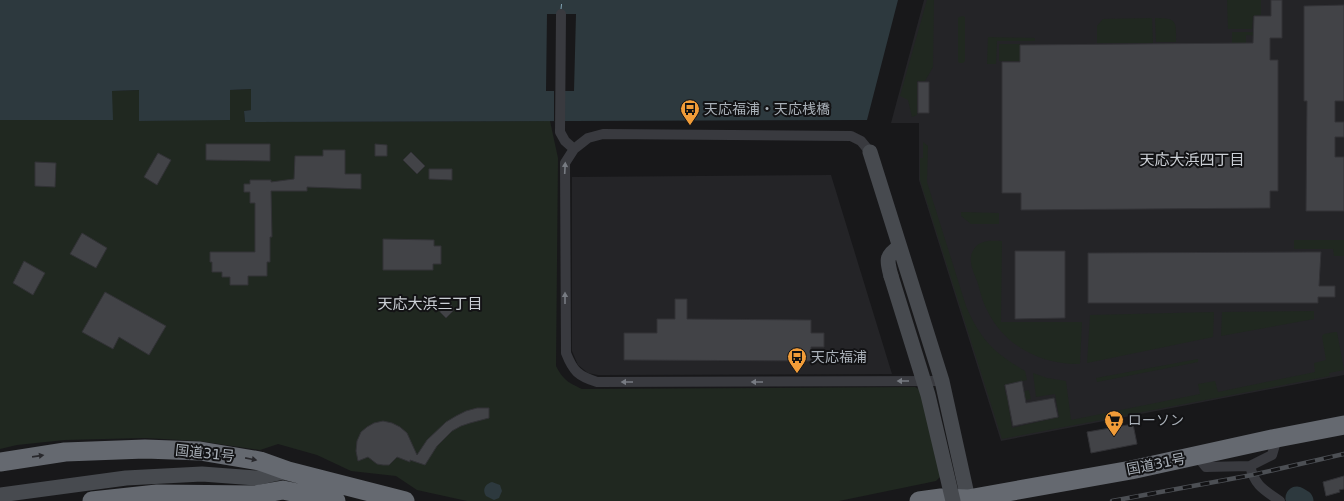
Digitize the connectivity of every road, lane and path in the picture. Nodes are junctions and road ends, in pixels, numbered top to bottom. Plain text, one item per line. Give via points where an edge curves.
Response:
1 (561, 14) dead end
2 (574, 149) junction
3 (870, 152) joint
4 (899, 248) junction
5 (942, 381) junction
6 (1344, 425) edge
7 (1277, 438) junction
8 (1197, 456) junction
9 (0, 462) edge
10 (1250, 466) junction
11 (288, 471) junction
12 (256, 478) junction
13 (283, 490) junction
14 (0, 495) edge
15 (961, 500) edge
16 (92, 501) edge
17 (336, 501) edge
18 (405, 501) edge
19 (919, 501) edge
20 (1280, 501) edge

1 - 2 street via 560,132
2 - 3 street via 588,138 603,134 851,136 861,141
5 -> 2 street via 597,382 584,378 571,366 566,353 565,163
3 - 4 street
4 - 5 street
4 - 15 street, bridge via 891,252 888,261 891,276
5 - 15 street
6 - 7 highway, 国道31号
7 - 8 highway, 国道31号
7 - 10 street via 1272,454
8 - 10 street via 1206,467
8 - 15 highway, 国道31号
9 -> 11 highway, 国道31号 via 65,452 145,449 200,451 236,456
10 - 20 street via 1252,475 1261,488
11 - 12 street
11 - 18 highway, 国道31号
12 - 13 street
12 - 14 street via 202,474 126,478
13 - 16 highway via 254,495 157,494
13 - 17 highway
15 - 19 highway, 国道31号 via 941,498

